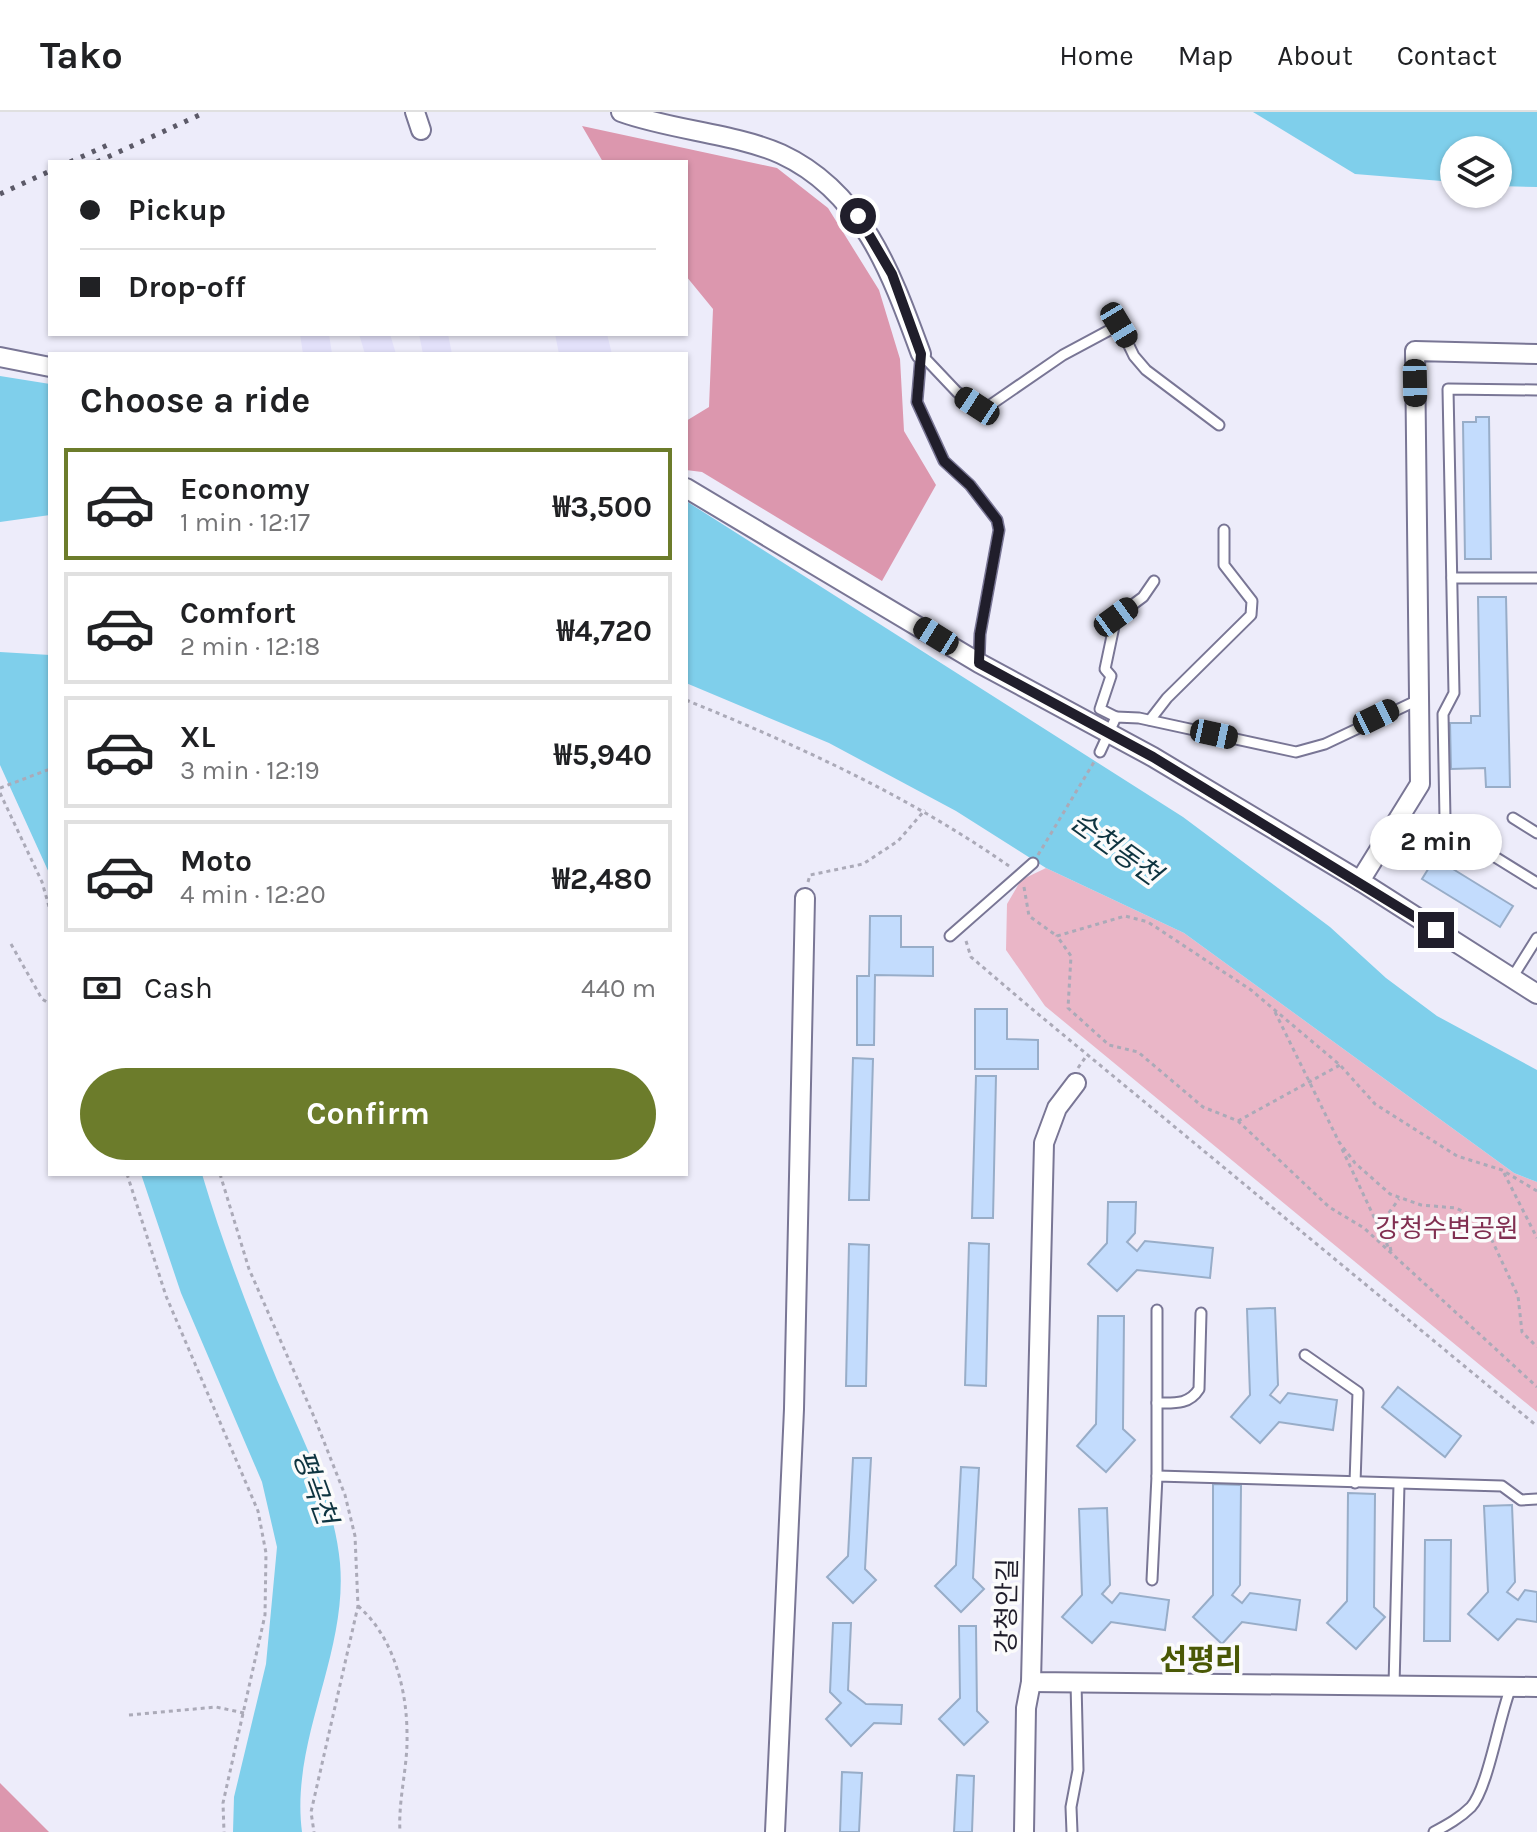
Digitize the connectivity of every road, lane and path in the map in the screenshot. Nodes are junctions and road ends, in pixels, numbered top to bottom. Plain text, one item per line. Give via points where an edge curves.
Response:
1 (621, 112) edge
2 (921, 354) junction
3 (1537, 354) edge
4 (0, 357) edge
5 (48, 367) edge
6 (1537, 390) edge
7 (1219, 425) dead end
8 (688, 489) edge
9 (1224, 530) dead end
10 (1452, 578) junction
11 (1537, 578) edge
12 (1154, 581) dead end
13 (979, 663) junction
14 (1420, 699) junction
15 (688, 701) edge
16 (1116, 717) junction
17 (1150, 720) junction
18 (1103, 743) junction
19 (48, 770) edge
20 (0, 791) edge
21 (925, 810) junction
22 (1513, 818) dead end
23 (1537, 833) edge
24 (1033, 863) joint
25 (1023, 875) junction
26 (1360, 881) junction
27 (1537, 883) edge
28 (805, 898) joint
29 (48, 903) edge
30 (961, 925) junction
31 (950, 936) dead end
32 (1057, 936) junction
33 (1537, 938) edge
34 (11, 944) dead end
35 (1512, 978) junction
36 (1537, 994) edge
37 (48, 1002) edge
38 (1273, 1009) junction
39 (1340, 1065) junction
40 (1311, 1081) junction
41 (1076, 1083) dead end
42 (1238, 1121) junction
43 (1339, 1142) junction
44 (1502, 1170) junction
45 (128, 1176) edge
46 (221, 1176) edge
47 (1537, 1191) edge
48 (1401, 1198) junction
49 (1537, 1238) edge
50 (1391, 1254) junction
51 (1157, 1310) dead end
52 (1201, 1313) dead end
53 (1537, 1347) edge
54 (1305, 1355) dead end
55 (1537, 1387) edge
56 (1157, 1403) junction
57 (1537, 1426) edge
58 (1157, 1476) junction
59 (1355, 1483) junction
60 (1399, 1484) junction
61 (1537, 1499) edge
62 (1152, 1580) dead end
63 (358, 1606) junction
64 (1031, 1682) junction
65 (1076, 1682) junction
66 (1394, 1686) junction
67 (1511, 1687) junction
68 (1537, 1687) edge
69 (245, 1713) junction
70 (129, 1715) dead end
71 (224, 1832) edge
72 (314, 1832) edge
73 (400, 1832) edge
74 (775, 1832) edge
75 (1024, 1832) edge
76 (1072, 1832) edge
77 (1434, 1832) edge

1 - 2 street via 779,154 812,173 858,216 880,250
2 - 7 lane via 957,392 986,408 1063,355 1119,325 1146,370
2 - 13 lane via 917,402 944,461 979,496 999,530
3 - 14 street via 1415,351
4 - 5 street
6 - 10 lane via 1448,389
8 - 13 street
9 - 17 lane via 1224,565 1252,601 1251,615
10 - 11 lane
10 - 27 lane via 1454,693 1443,714 1445,818 1458,834
12 - 16 lane via 1143,597 1116,617 1105,669 1111,676 1100,709
13 - 18 street
14 - 17 lane via 1325,744 1296,752
14 - 26 street via 1420,784
15 - 21 path via 786,740
16 - 17 lane
16 - 18 lane
18 - 24 path
18 - 26 street via 1153,757
19 - 20 path
20 - 29 path
21 - 25 path
21 - 28 path via 898,841 863,864 810,875
22 - 23 lane
24 - 25 lane
25 - 30 lane
25 - 32 path via 1029,916
26 - 35 street
28 - 74 street via 794,1409
30 - 31 lane
30 - 57 path via 971,957
32 - 38 path via 1125,916 1148,922
32 - 42 path via 1071,956 1068,1008 1109,1045 1138,1052 1203,1107
33 - 35 lane
34 - 37 path
35 - 36 street
38 - 39 path
38 - 40 path
39 - 40 path
39 - 44 path via 1375,1104 1417,1132 1457,1156
40 - 42 path
40 - 43 path
41 - 64 street, 강청안길 via 1057,1108 1044,1143
42 - 50 path via 1329,1207 1364,1228
43 - 48 path via 1355,1163
43 - 50 path
44 - 47 path
44 - 49 path
45 - 69 path via 166,1296 262,1527 265,1615
46 - 63 path via 249,1269 345,1495 355,1536
48 - 50 path via 1385,1218
48 - 53 path via 1456,1208 1483,1221 1518,1296 1522,1332
50 - 55 path
51 - 56 lane
52 - 56 lane via 1199,1389 1180,1403
54 - 59 lane via 1358,1392
56 - 58 lane
58 - 59 lane
58 - 62 lane
59 - 60 lane
60 - 61 lane via 1502,1486 1521,1500
60 - 66 lane
63 - 72 path via 311,1812
63 - 73 path via 375,1621 397,1666 407,1733
64 - 65 street, 강청안길
64 - 75 street
65 - 66 street, 강청안길
65 - 76 lane via 1078,1770
66 - 67 street, 강청안길
67 - 68 street, 강청안길
67 - 77 lane via 1483,1788 1472,1806
69 - 70 path via 216,1707
69 - 71 path via 223,1803

